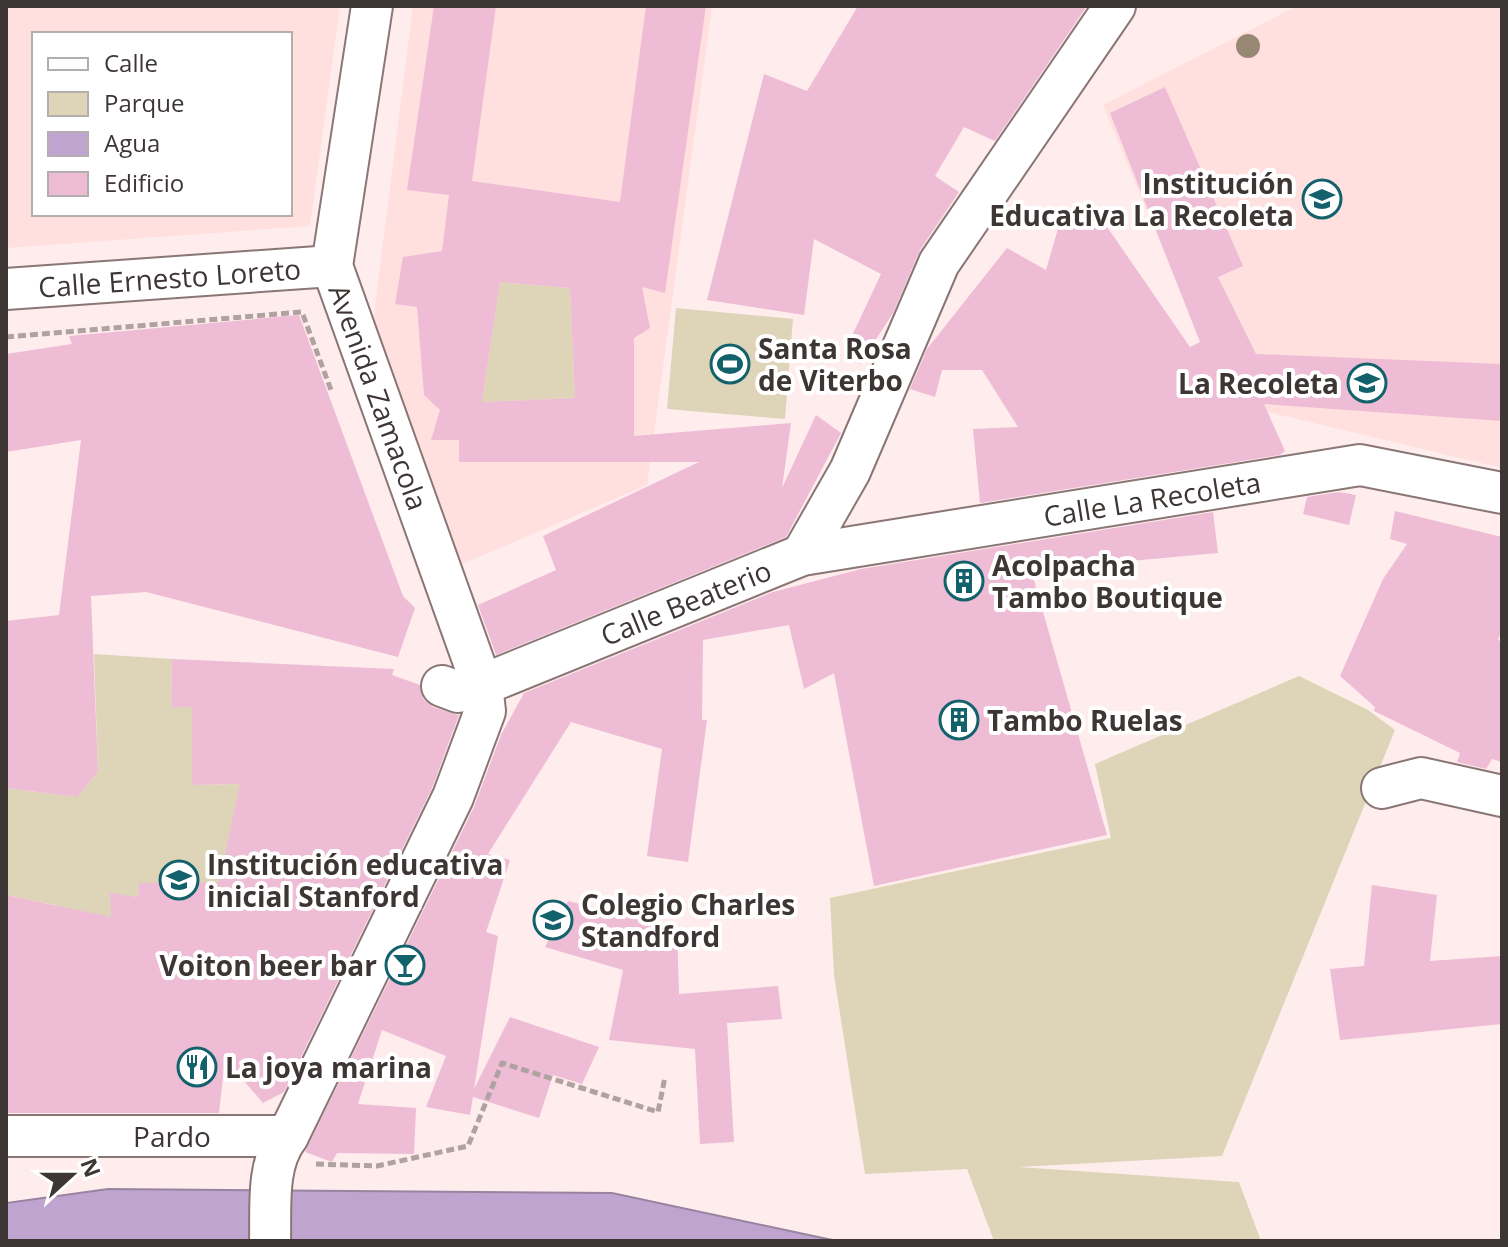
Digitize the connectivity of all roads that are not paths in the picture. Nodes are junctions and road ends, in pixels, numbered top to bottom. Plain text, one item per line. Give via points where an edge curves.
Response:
1 (372, 6) edge
2 (1115, 6) edge
3 (332, 266) junction
4 (6, 289) edge
5 (1502, 493) edge
6 (802, 555) junction
7 (482, 685) junction
8 (442, 686) dead end
9 (1382, 788) dead end
10 (1502, 796) edge
11 (6, 1136) edge
12 (278, 1159) junction
13 (270, 1241) edge

1 - 3 street, Avenida Zamacola
2 - 6 street, Calle Beaterio via 939,263 850,471
3 - 4 street, Calle Ernesto Loreto
3 - 7 street, Avenida Zamacola
5 - 6 street, Calle La Recoleta via 1360,465
6 - 7 street, Calle Beaterio
7 - 8 street, Calle Beaterio via 458,692
7 - 12 street via 485,711 453,797
9 - 10 street via 1421,778
11 - 12 street, Pardo
12 - 13 street

